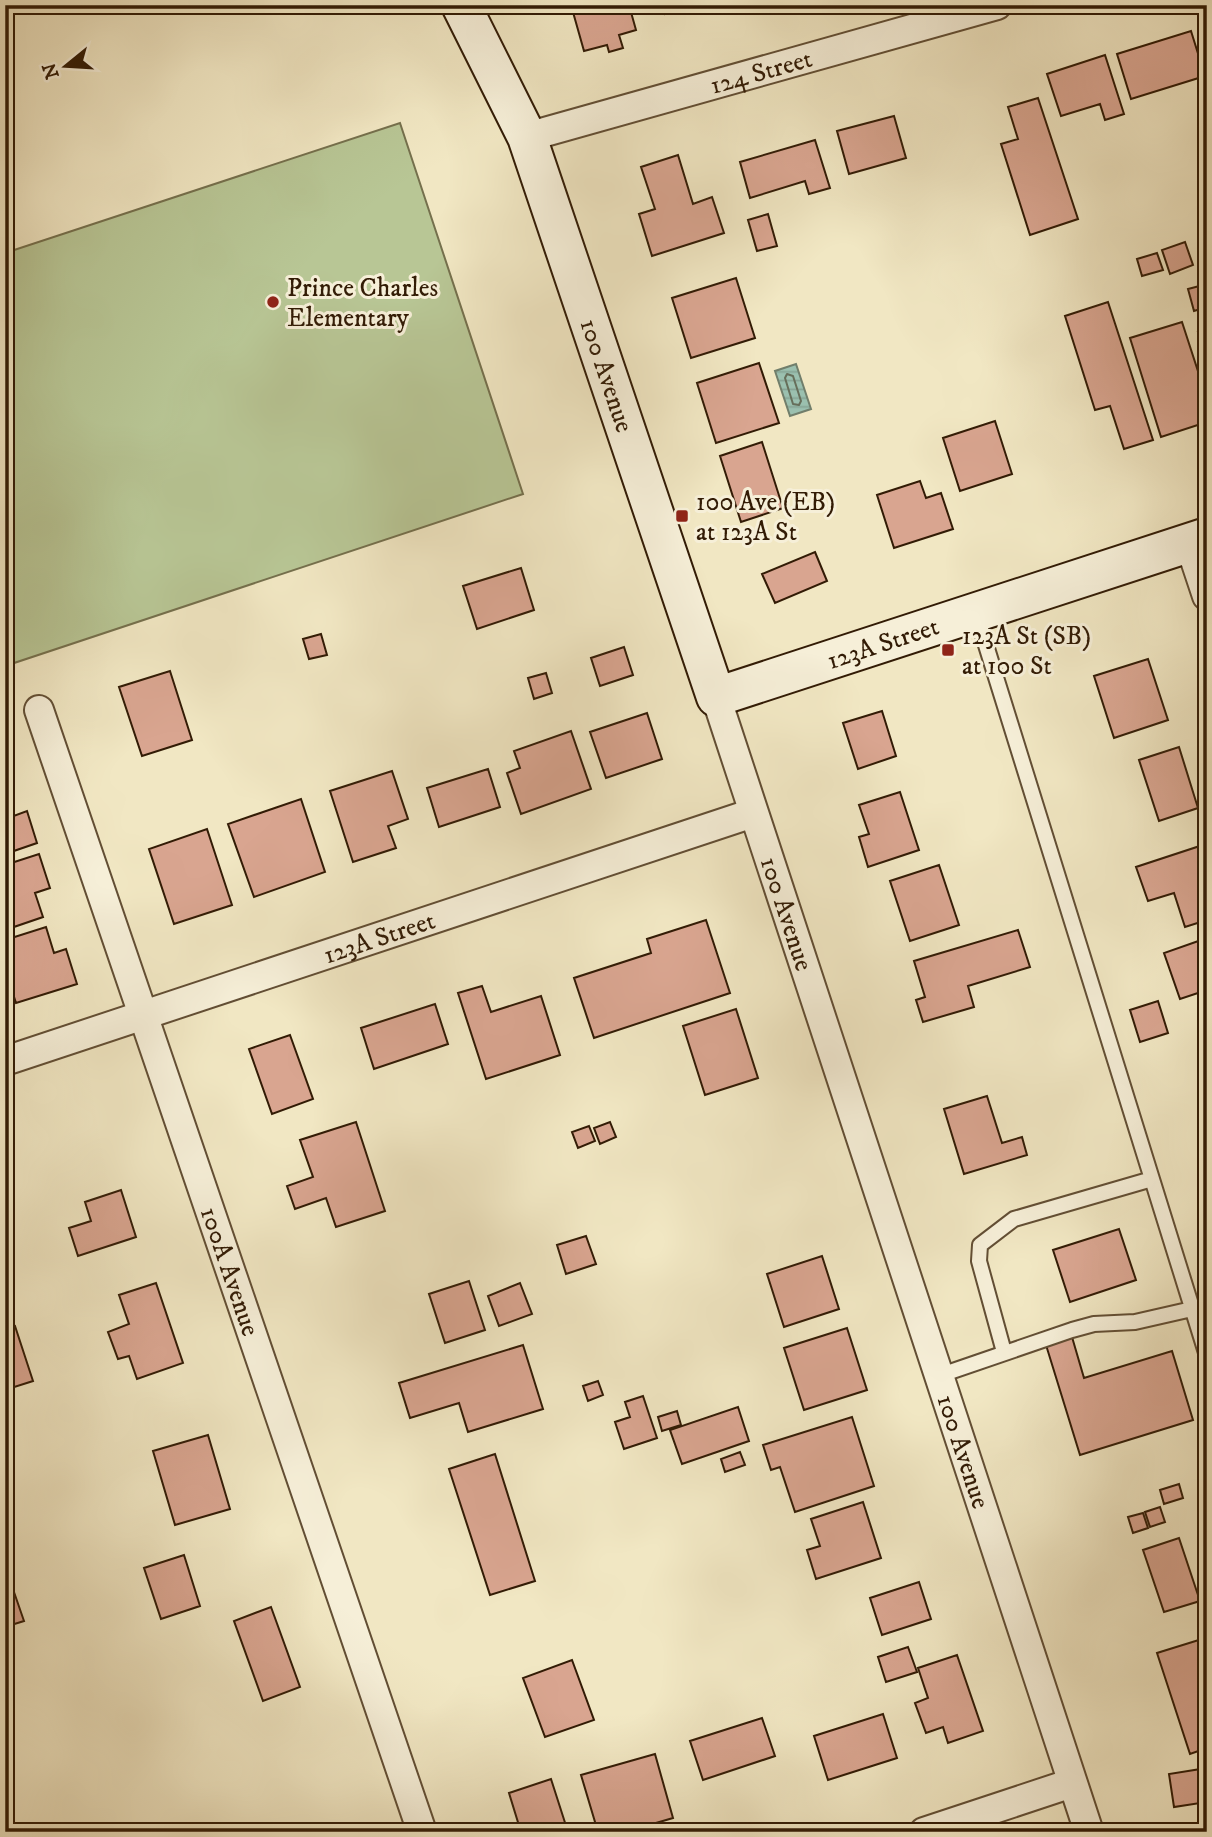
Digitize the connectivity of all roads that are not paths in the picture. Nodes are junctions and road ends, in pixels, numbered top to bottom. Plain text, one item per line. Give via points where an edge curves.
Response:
1 (460, 5) edge
2 (997, 5) edge
3 (527, 137) junction
4 (1198, 540) edge
5 (1207, 596) edge
6 (976, 612) junction
7 (716, 697) junction
8 (39, 710) dead end
9 (753, 813) junction
10 (143, 1017) junction
11 (5, 1061) edge
12 (1152, 1179) junction
13 (1192, 1309) junction
14 (1004, 1352) junction
15 (1207, 1356) edge
16 (938, 1376) junction
17 (1072, 1783) junction
18 (422, 1832) edge
19 (923, 1832) edge
20 (1089, 1832) edge

1 - 3 street, 100 Avenue
2 - 3 street, 124 Street
3 - 7 street, 100 Avenue
4 - 5 street
4 - 6 street, 123A Street
6 - 7 street, 123A Street
6 - 12 lane
7 - 9 street, 100 Avenue
8 - 10 street, 100A Avenue
9 - 10 street, 123A Street
9 - 16 street, 100 Avenue
10 - 11 street, 123A Street
10 - 18 street, 100A Avenue
12 - 13 lane
12 - 14 lane via 1014,1219 980,1245 979,1261
13 - 14 lane via 1135,1322 1094,1324
13 - 15 lane
14 - 16 lane
16 - 17 street, 100 Avenue
17 - 19 street
17 - 20 street, 100 Avenue

